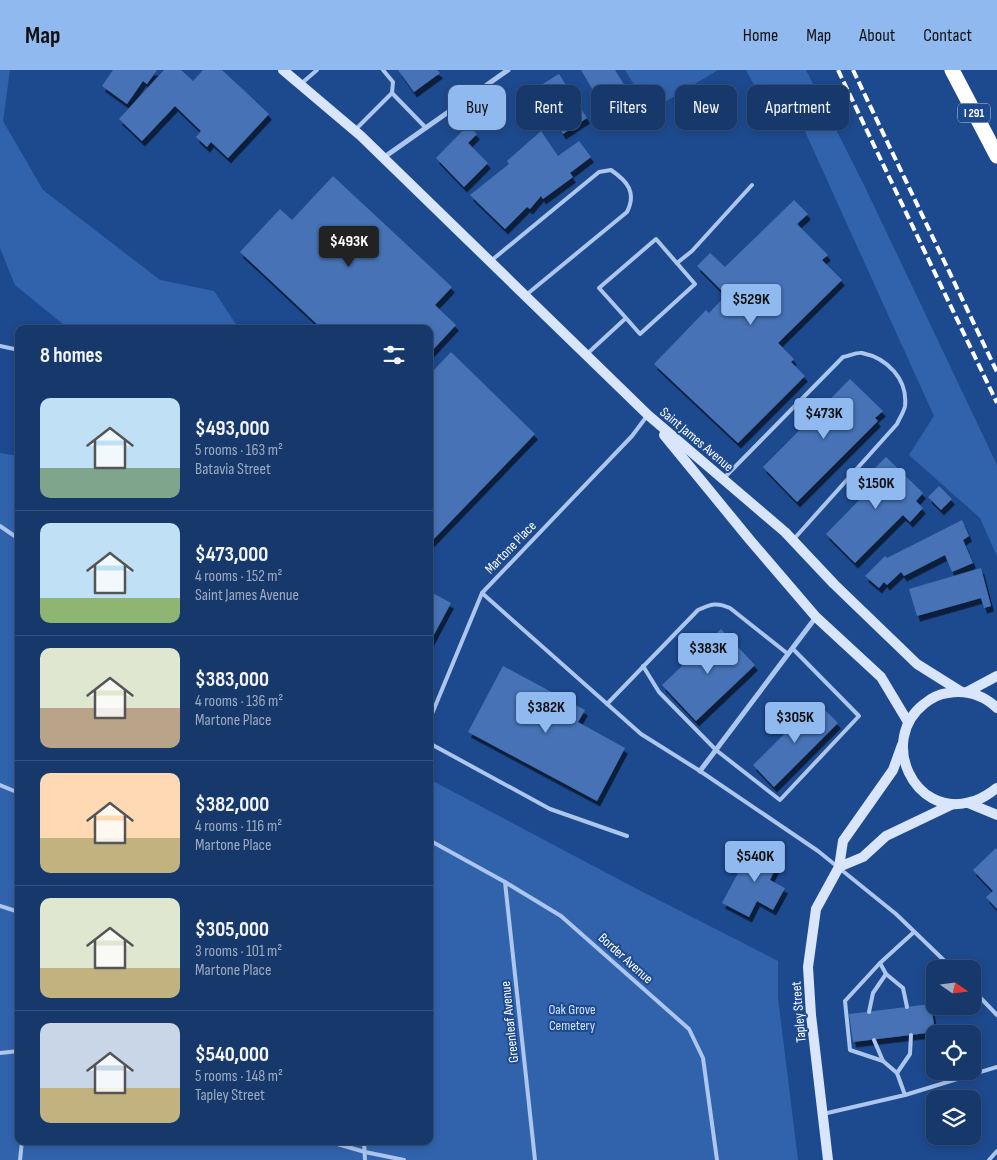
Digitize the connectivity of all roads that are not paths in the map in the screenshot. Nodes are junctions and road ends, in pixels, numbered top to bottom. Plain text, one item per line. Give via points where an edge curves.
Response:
1 (284, 70) edge
2 (317, 70) edge
3 (383, 70) edge
4 (508, 70) edge
5 (952, 70) edge
6 (300, 84) junction
7 (392, 93) junction
8 (426, 128) junction
9 (354, 131) junction
10 (997, 156) edge
11 (383, 158) junction
12 (752, 185) dead end
13 (490, 262) junction
14 (677, 263) junction
15 (525, 296) junction
16 (626, 318) junction
17 (0, 346) edge
18 (15, 349) edge
19 (586, 355) junction
20 (648, 415) junction
21 (723, 479) junction
22 (0, 526) edge
23 (15, 535) edge
24 (793, 540) junction
25 (482, 593) junction
26 (816, 617) junction
27 (793, 649) junction
28 (788, 654) junction
29 (643, 666) junction
30 (997, 676) edge
31 (964, 692) junction
32 (607, 704) junction
33 (997, 708) edge
34 (433, 711) edge
35 (908, 722) junction
36 (433, 745) edge
37 (902, 745) junction
38 (716, 750) junction
39 (700, 771) junction
40 (0, 785) edge
41 (997, 788) edge
42 (15, 791) edge
43 (968, 803) junction
44 (953, 804) junction
45 (997, 816) edge
46 (627, 836) dead end
47 (433, 842) edge
48 (839, 867) junction
49 (505, 882) junction
50 (0, 906) edge
51 (15, 911) edge
52 (914, 932) junction
53 (944, 960) edge
54 (880, 963) junction
55 (886, 974) junction
56 (981, 998) edge
57 (907, 1007) dead end
58 (870, 1012) dead end
59 (997, 1015) edge
60 (911, 1035) dead end
61 (874, 1040) dead end
62 (15, 1051) edge
63 (0, 1053) edge
64 (883, 1061) junction
65 (997, 1067) edge
66 (897, 1073) junction
67 (906, 1095) junction
68 (822, 1115) junction
69 (22, 1145) edge
70 (341, 1145) edge
71 (364, 1145) edge
72 (997, 1151) edge
73 (365, 1152) junction
74 (20, 1160) edge
75 (365, 1160) edge
76 (404, 1160) edge
77 (535, 1160) edge
78 (716, 1160) edge
79 (828, 1160) edge
80 (989, 1160) edge

1 - 6 main road
2 - 6 lane
3 - 7 lane via 393,82
4 - 8 street
5 - 10 highway, I 291
6 - 9 main road
7 - 8 lane
7 - 9 lane
8 - 11 street
9 - 11 main road
11 - 13 main road
12 - 14 lane
13 - 15 main road
13 - 15 lane via 599,172 611,170 624,180 632,203 627,212
14 - 16 lane via 695,284 640,334
14 - 16 lane via 656,239 599,288
15 - 19 main road
16 - 19 lane
17 - 18 lane
19 - 20 main road
20 - 21 main road, Saint James Avenue
20 - 25 lane, Martone Place via 632,436
20 - 26 main road, Saint James Avenue
21 - 24 main road, Saint James Avenue
21 - 24 lane via 843,357 860,352 880,359 896,372 904,391 905,407 897,424
22 - 23 lane
24 - 31 main road, Saint James Avenue via 917,664
25 - 32 lane
25 - 34 lane, Martone Place
26 - 27 street
26 - 35 main road, Saint James Avenue via 881,677
27 - 28 street
27 - 38 lane via 859,716 780,800
28 - 29 lane via 730,608 712,603 698,610
28 - 38 street
29 - 32 lane
29 - 38 lane via 659,692
30 - 31 main road
31 - 33 main road, Saint James Avenue via 980,696
31 - 35 main road via 944,693 930,700 917,709
32 - 39 lane via 641,734
35 - 37 main road, Tapley Street
36 - 46 lane via 550,809
37 - 44 main road via 908,772 916,784 926,794
37 - 48 main road, Tapley Street via 893,770 844,841
38 - 39 street
39 - 48 lane
40 - 42 lane
41 - 43 main road via 984,798
43 - 44 main road
43 - 45 main road
44 - 48 main road via 886,836 863,857
47 - 49 lane, Border Avenue
48 - 52 lane
48 - 68 main road, Tapley Street via 816,910 808,967
49 - 77 lane, Greenleaf Avenue
49 - 78 lane, Border Avenue via 561,916 689,1029 703,1058
50 - 51 lane
52 - 53 lane
52 - 54 lane
54 - 55 lane
54 - 64 lane via 845,1001 850,1050
55 - 57 lane via 902,988
55 - 58 lane via 873,993
56 - 59 lane
60 - 66 lane via 910,1054
61 - 64 lane
62 - 63 lane
64 - 66 lane
65 - 67 lane
66 - 67 lane
67 - 68 lane
68 - 79 main road, Tapley Street
69 - 74 lane
70 - 73 lane
71 - 73 lane
72 - 80 lane
73 - 75 lane
73 - 76 lane

